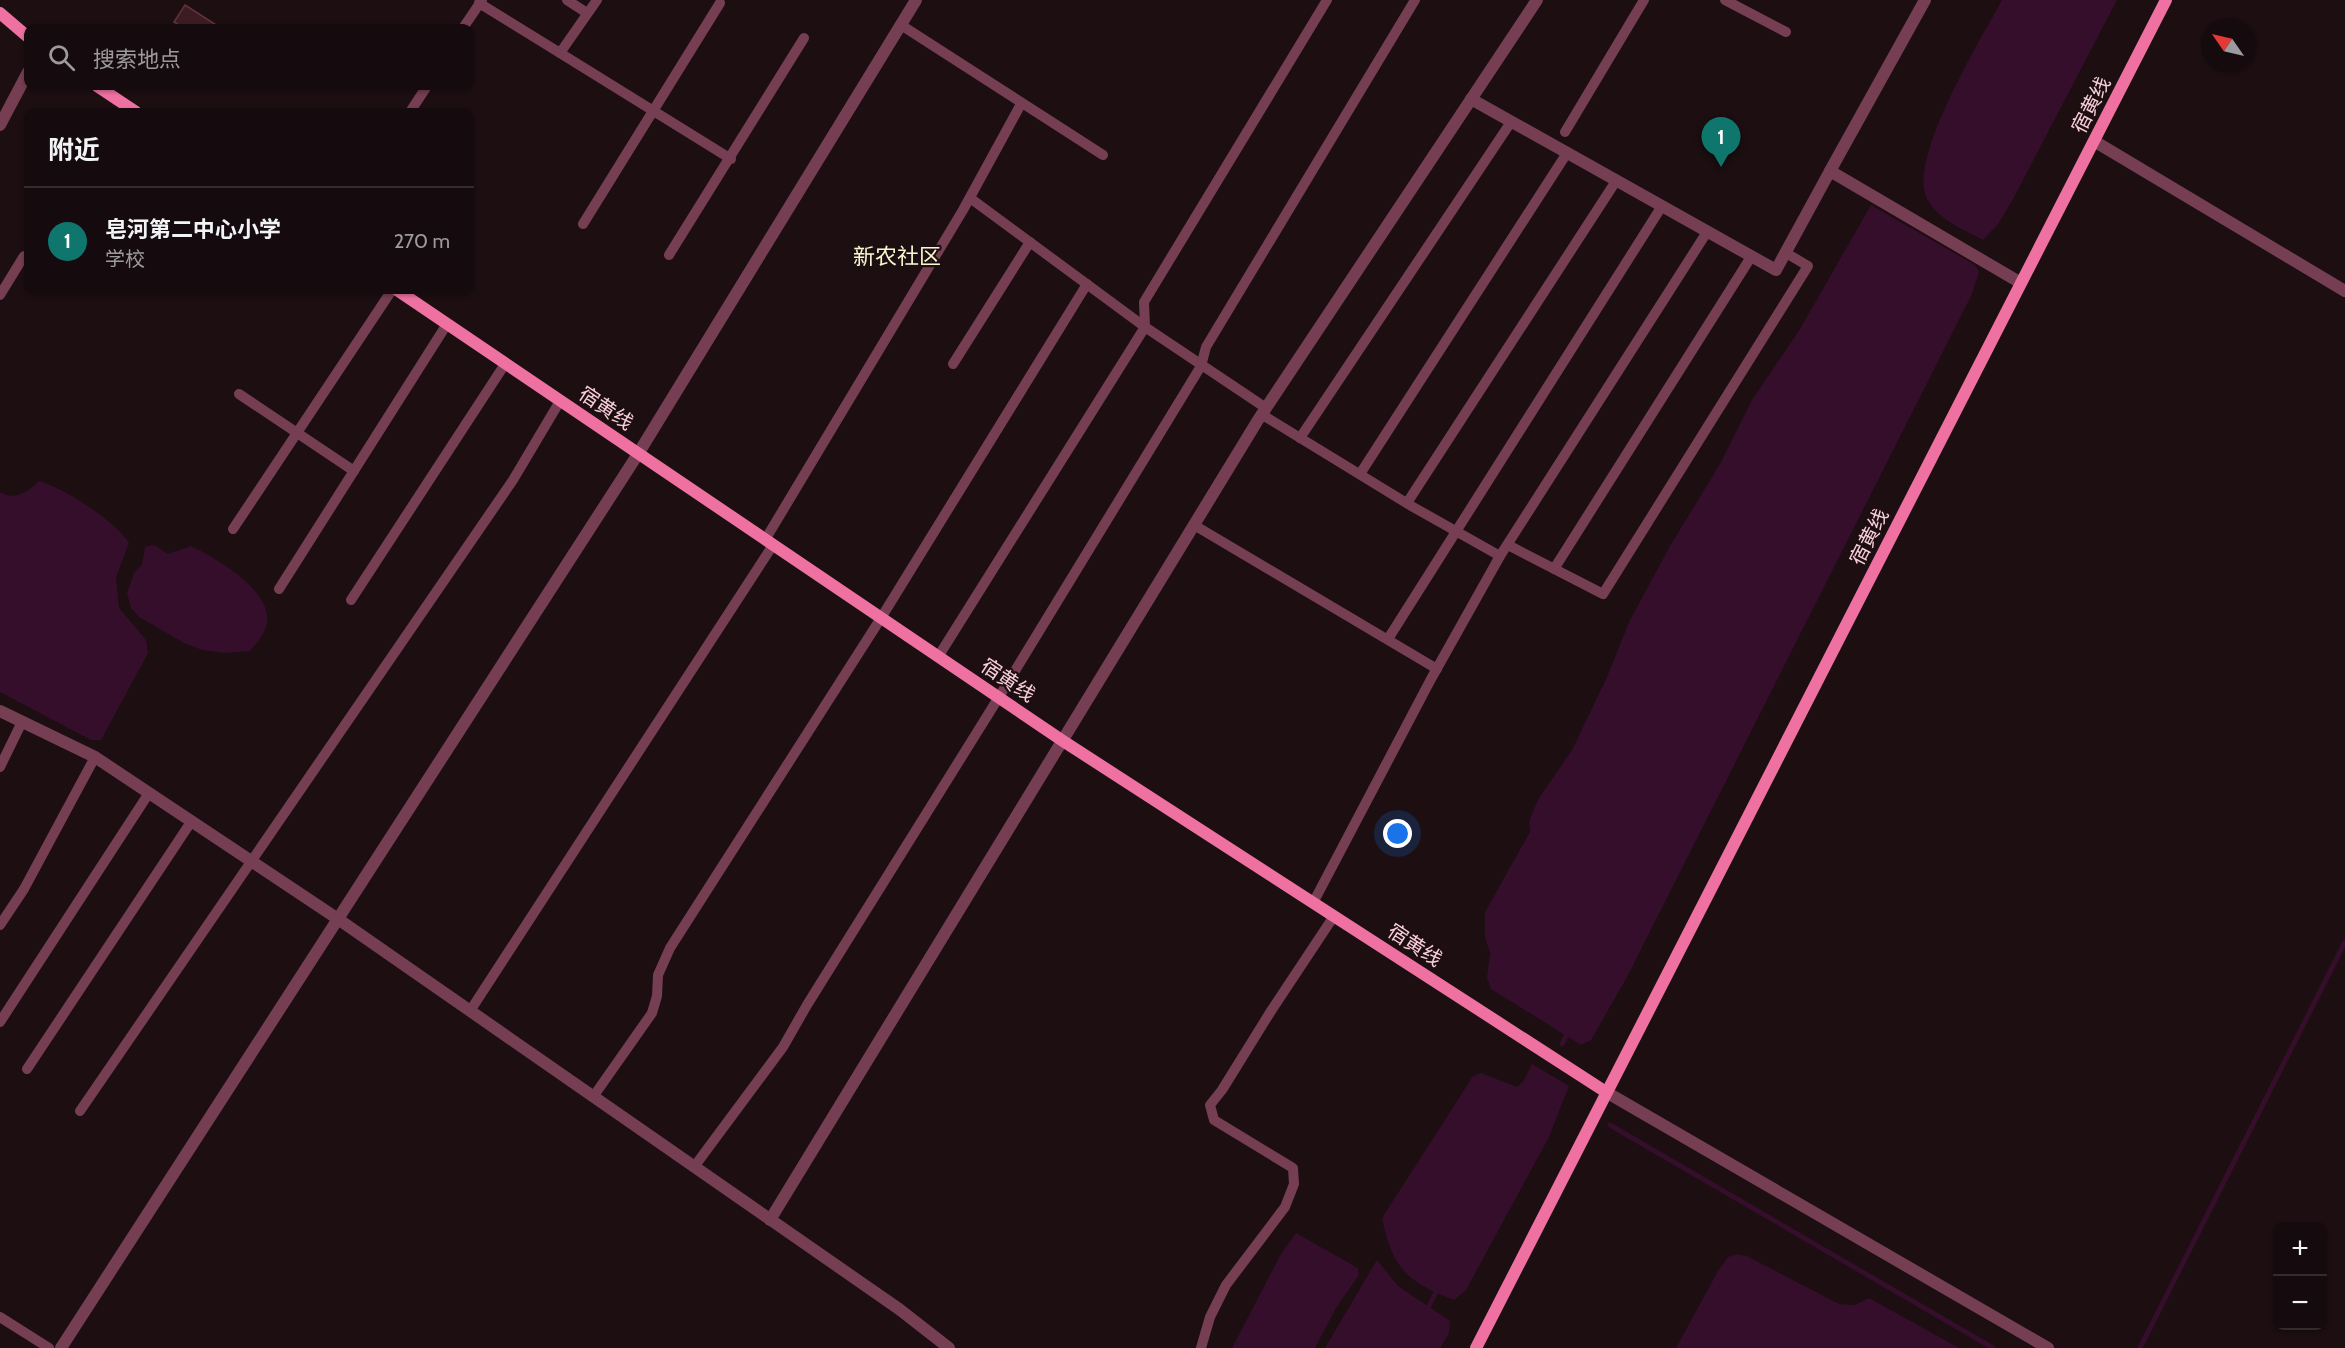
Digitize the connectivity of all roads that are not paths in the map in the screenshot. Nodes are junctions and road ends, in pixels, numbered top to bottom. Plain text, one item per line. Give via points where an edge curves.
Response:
1 (567, 0) edge
2 (597, 0) edge
3 (916, 0) edge
4 (1327, 0) edge
5 (1415, 0) edge
6 (1537, 0) edge
7 (1644, 0) edge
8 (1725, 0) edge
9 (1925, 0) edge
10 (2166, 0) edge
11 (480, 2) edge
12 (720, 3) dead end
13 (0, 13) edge
14 (587, 14) junction
15 (466, 24) edge
16 (901, 25) junction
17 (1786, 32) dead end
18 (24, 34) edge
19 (804, 38) dead end
20 (560, 53) junction
21 (24, 80) edge
22 (103, 90) edge
23 (424, 90) edge
24 (1471, 99) junction
25 (1021, 104) junction
26 (130, 108) edge
27 (413, 108) edge
28 (653, 111) junction
29 (1511, 122) junction
30 (0, 125) edge
31 (1565, 132) dead end
32 (2094, 141) junction
33 (1567, 153) junction
34 (1103, 155) dead end
35 (731, 159) junction
36 (1830, 171) junction
37 (1616, 181) junction
38 (970, 198) junction
39 (1662, 206) junction
40 (583, 224) dead end
41 (1707, 232) junction
42 (1030, 243) junction
43 (1786, 253) junction
44 (669, 255) dead end
45 (24, 256) dead end
46 (1751, 257) junction
47 (2021, 283) junction
48 (1087, 284) junction
49 (2345, 291) edge
50 (389, 294) edge
51 (403, 294) edge
52 (0, 295) edge
53 (447, 324) junction
54 (1145, 327) junction
55 (506, 364) junction
56 (953, 364) dead end
57 (1201, 366) junction
58 (239, 394) dead end
59 (560, 401) junction
60 (1263, 411) junction
61 (297, 432) junction
62 (1300, 438) junction
63 (638, 454) junction
64 (354, 471) junction
65 (1360, 474) junction
66 (1407, 503) junction
67 (1194, 525) junction
68 (232, 529) dead end
69 (1456, 531) junction
70 (769, 543) junction
71 (1508, 545) junction
72 (1500, 556) junction
73 (1554, 569) junction
74 (279, 589) dead end
75 (351, 600) dead end
76 (881, 618) junction
77 (1388, 639) junction
78 (938, 657) junction
79 (1437, 669) junction
80 (999, 698) junction
81 (0, 711) edge
82 (22, 722) junction
83 (1063, 741) junction
84 (95, 757) junction
85 (0, 767) edge
86 (149, 793) junction
87 (191, 822) junction
88 (252, 862) junction
89 (1313, 903) junction
90 (1334, 916) junction
91 (338, 919) junction
92 (0, 925) edge
93 (470, 1011) junction
94 (0, 1022) edge
95 (27, 1069) dead end
96 (1606, 1092) junction
97 (593, 1097) junction
98 (80, 1111) dead end
99 (694, 1167) junction
100 (770, 1220) junction
101 (0, 1317) edge
102 (49, 1348) edge
103 (61, 1348) edge
104 (949, 1348) edge
105 (1201, 1348) edge
106 (1476, 1348) edge
107 (2048, 1348) edge

1 - 14 lane
2 - 14 lane
3 - 16 street
4 - 54 lane via 1144,302
5 - 57 lane via 1206,347
6 - 24 street
7 - 31 lane
8 - 17 lane
9 - 36 street
10 - 32 main road, 宿黄线
11 - 15 lane
11 - 20 lane
12 - 28 lane
13 - 18 main road
14 - 20 lane
16 - 25 lane
16 - 63 street
19 - 35 lane
20 - 28 lane
21 - 30 street
22 - 26 main road
23 - 27 lane
24 - 29 street
24 - 60 street
25 - 34 lane
25 - 38 lane
28 - 35 lane
28 - 40 lane
29 - 33 street
29 - 62 lane
32 - 47 main road, 宿黄线
32 - 49 street
33 - 37 street
33 - 65 lane
35 - 44 lane
36 - 43 street
36 - 47 street
37 - 39 street
37 - 66 lane
38 - 42 lane
38 - 70 lane
39 - 41 street
39 - 69 lane
41 - 46 street
41 - 71 lane
42 - 48 lane
42 - 56 lane
43 - 46 street via 1776,270
43 - 73 lane via 1808,266 1602,594
45 - 52 lane
46 - 73 lane
47 - 96 main road, 宿黄线
48 - 54 lane
48 - 76 lane
50 - 61 lane
51 - 53 main road, 宿黄线
53 - 55 main road, 宿黄线
53 - 64 lane
54 - 57 lane
54 - 78 lane
55 - 59 main road, 宿黄线
55 - 75 lane
57 - 60 lane
57 - 80 lane
58 - 61 lane
59 - 63 main road, 宿黄线
59 - 88 lane via 513,480
60 - 62 lane
60 - 67 street
61 - 64 lane
61 - 68 lane
62 - 65 lane
63 - 70 main road, 宿黄线
63 - 91 street
64 - 74 lane
65 - 66 lane
66 - 69 lane
67 - 77 lane
67 - 83 street
69 - 72 lane
69 - 77 lane
70 - 76 main road, 宿黄线
70 - 93 lane
71 - 72 lane
71 - 73 lane
72 - 79 lane
76 - 78 main road, 宿黄线
76 - 97 lane via 669,948 658,975 652,1013
77 - 79 lane
78 - 80 main road, 宿黄线
79 - 89 lane
80 - 83 main road, 宿黄线
80 - 99 lane via 783,1047
81 - 82 street
82 - 84 street
82 - 85 lane
83 - 89 main road, 宿黄线
83 - 100 street
84 - 86 street
84 - 92 lane via 24,889
86 - 87 street
86 - 94 lane
87 - 88 street
87 - 95 lane
88 - 91 street
88 - 98 lane
89 - 90 main road, 宿黄线
90 - 96 main road, 宿黄线
90 - 105 lane via 1210,1105 1214,1120 1293,1168 1294,1184 1285,1207 1226,1285 1210,1317
91 - 93 street
91 - 103 street
93 - 97 street
96 - 106 main road, 宿黄线
96 - 107 street
97 - 99 street
99 - 100 street
100 - 104 street
101 - 102 lane

